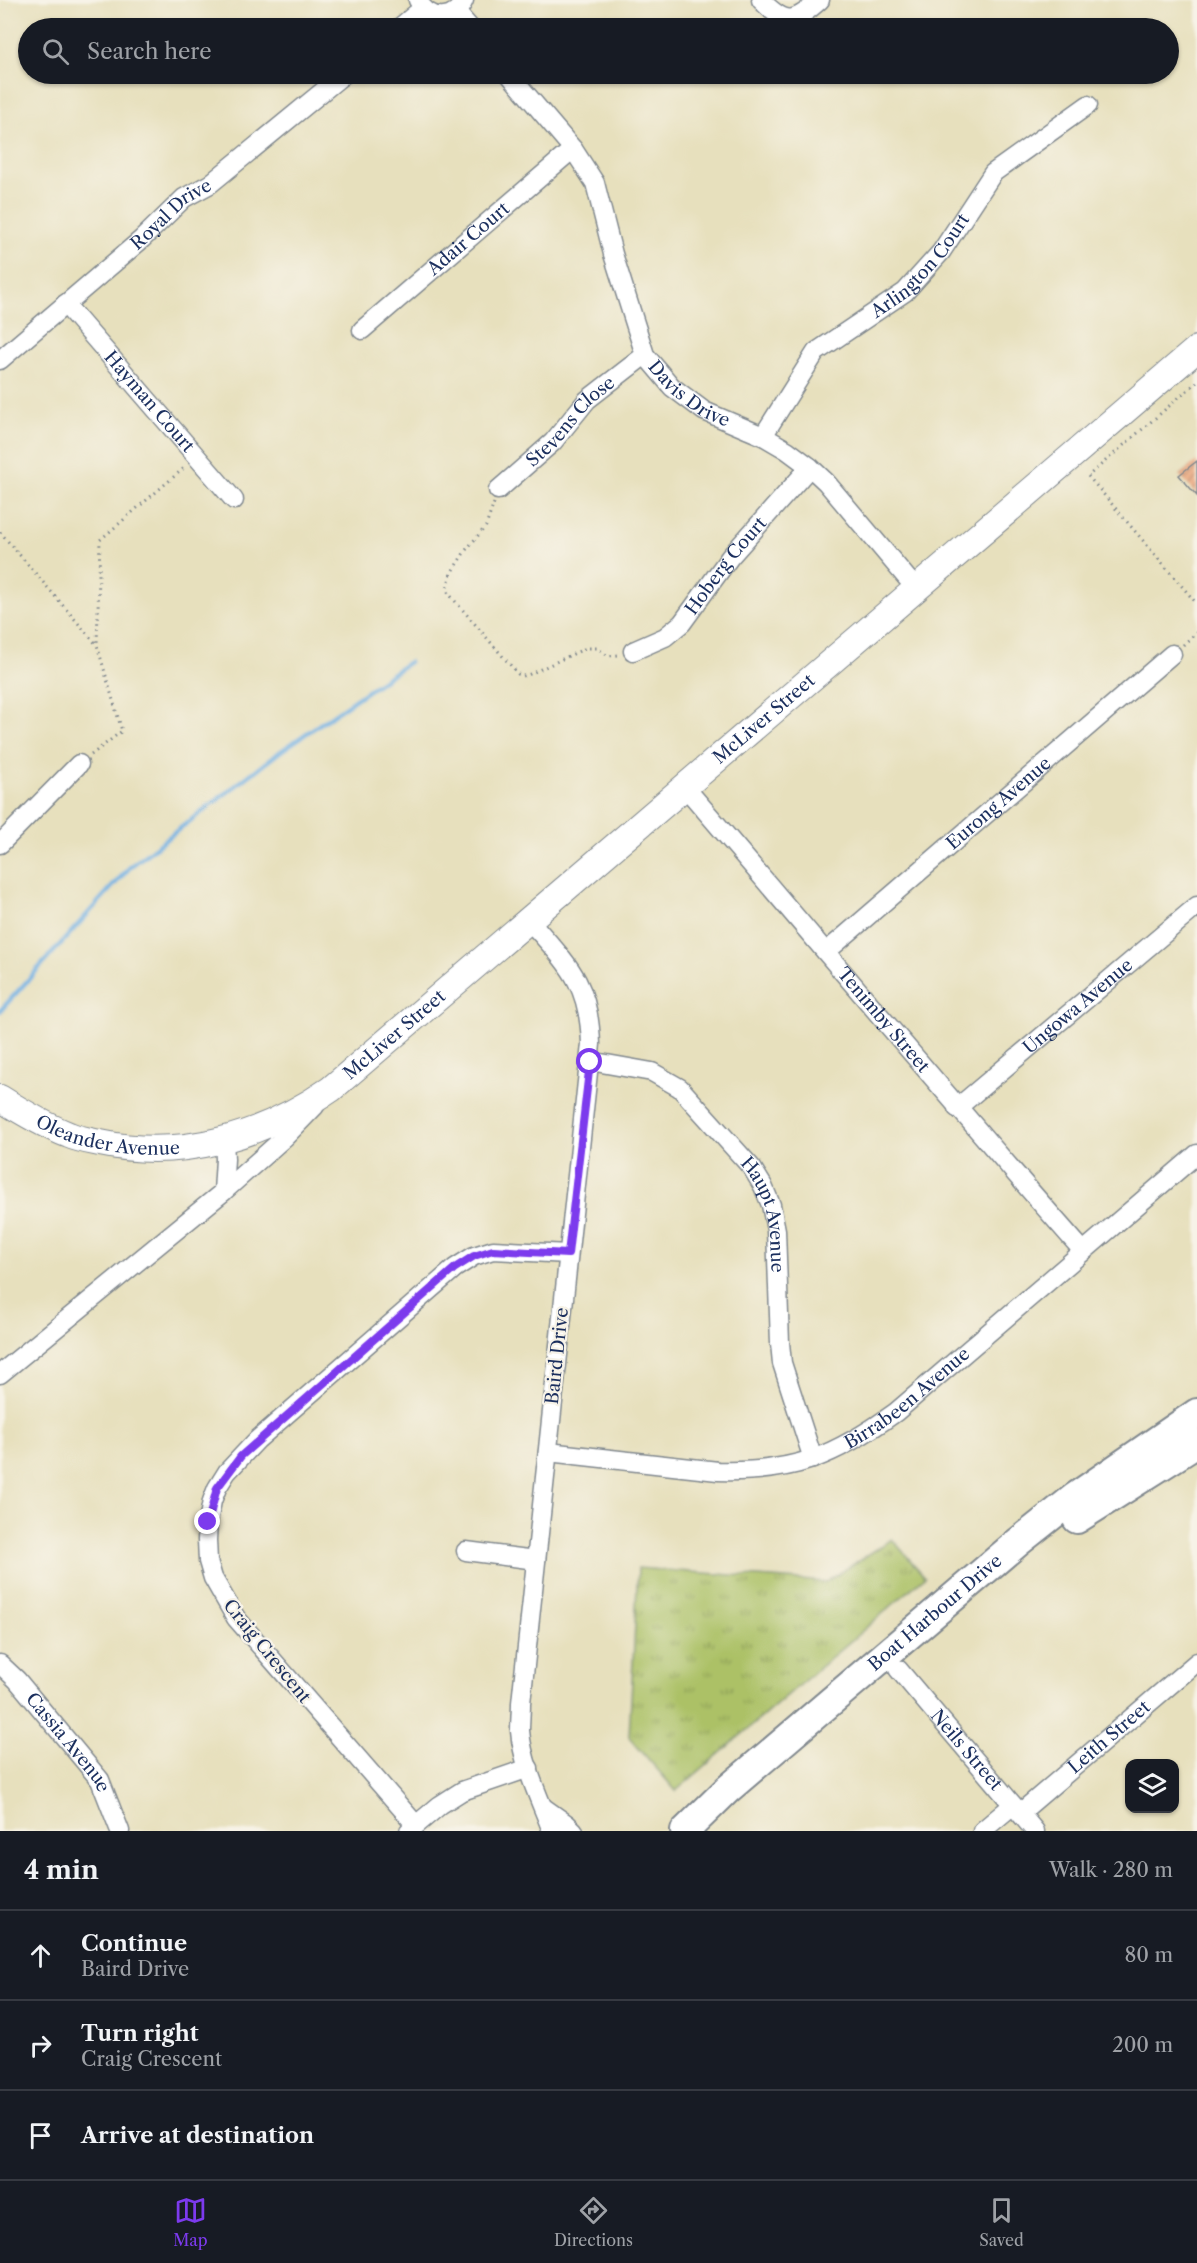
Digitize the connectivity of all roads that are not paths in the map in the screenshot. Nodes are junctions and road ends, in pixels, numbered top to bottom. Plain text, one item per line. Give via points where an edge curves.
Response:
1 (761, 0) edge
2 (820, 0) edge
3 (421, 4) edge
4 (460, 6) edge
5 (408, 18) edge
6 (786, 18) edge
7 (800, 18) edge
8 (332, 84) edge
9 (518, 84) edge
10 (1088, 105) dead end
11 (573, 149) junction
12 (65, 304) junction
13 (362, 330) dead end
14 (1197, 349) edge
15 (645, 354) junction
16 (0, 360) edge
17 (763, 436) junction
18 (810, 466) junction
19 (498, 490) road end
20 (234, 500) dead end
21 (916, 590) junction
22 (633, 651) road end
23 (1173, 654) dead end
24 (79, 764) road end
25 (685, 788) junction
26 (0, 844) edge
27 (1197, 906) edge
28 (530, 920) junction
29 (826, 952) junction
30 (590, 1062) junction
31 (331, 1089) junction
32 (0, 1098) edge
33 (957, 1108) junction
34 (224, 1140) junction
35 (1197, 1154) edge
36 (223, 1192) junction
37 (1083, 1251) junction
38 (568, 1254) junction
39 (0, 1374) edge
40 (1197, 1413) edge
41 (1197, 1443) edge
42 (548, 1452) junction
43 (813, 1458) junction
44 (466, 1551) dead end
45 (536, 1560) junction
46 (1197, 1662) edge
47 (0, 1664) edge
48 (898, 1669) junction
49 (529, 1768) junction
50 (543, 1807) junction
51 (1016, 1809) junction
52 (413, 1828) edge
53 (120, 1831) edge
54 (552, 1831) edge
55 (574, 1831) edge
56 (685, 1831) edge
57 (712, 1831) edge
58 (982, 1831) edge
59 (1035, 1831) edge

1 - 6 street
2 - 7 street
3 - 4 street via 430,14 439,16 448,16
3 - 5 street
8 - 12 street, Royal Drive via 210,184 184,198
9 - 11 street, Davis Drive
10 - 17 street, Arlington Court via 993,173 941,252 905,292 816,352
11 - 13 street, Adair Court
11 - 15 street, Davis Drive via 595,183
12 - 16 street, Royal Drive
12 - 20 street, Hayman Court
14 - 21 street, McLiver Street
15 - 17 street, Davis Drive via 672,387 704,411
15 - 19 street, Stevens Close via 586,400 553,442
17 - 18 street, Davis Drive
18 - 21 street, Davis Drive
18 - 22 street, Hoberg Court via 730,557 682,623 665,637
21 - 25 street, McLiver Street
23 - 29 street, Eurong Avenue
24 - 26 street
25 - 28 street, McLiver Street
25 - 29 street, Tenimby Street
27 - 33 street, Ungowa Avenue
28 - 30 street, Baird Drive via 582,988 591,1025
28 - 31 street, McLiver Street
29 - 33 street, Tenimby Street
30 - 38 street, Baird Drive
30 - 43 street, Haupt Avenue via 652,1072 680,1088 752,1168 763,1186 776,1230 782,1363
31 - 34 street, McLiver Street via 283,1119
31 - 36 street, McLiver Street
32 - 34 street, Oleander Avenue via 71,1137 122,1148 171,1150
33 - 37 street, Tenimby Street
34 - 36 street
35 - 37 street, Birrabeen Avenue
36 - 39 street, McLiver Street
37 - 43 street, Birrabeen Avenue via 896,1412 853,1441
38 - 42 street, Baird Drive
38 - 52 street, Craig Crescent via 493,1250 455,1268 257,1440 227,1472 212,1502 208,1561 213,1578 236,1618
40 - 56 main road, Boat Harbour Drive via 1075,1497 1017,1543 728,1789
41 - 48 main road, Boat Harbour Drive via 1077,1519
42 - 43 street, Birrabeen Avenue via 718,1471 789,1466
42 - 45 street, Baird Drive
44 - 45 street
45 - 49 street, Baird Drive via 521,1702 520,1732
46 - 51 street, Leith Street
47 - 53 street, Cassia Avenue via 100,1780
48 - 51 street, Neils Street
48 - 57 main road, Boat Harbour Drive
49 - 50 street, Baird Drive
49 - 52 street via 462,1791
50 - 54 street, Baird Drive
50 - 55 street
51 - 58 street, Leith Street
51 - 59 street, Neils Street

